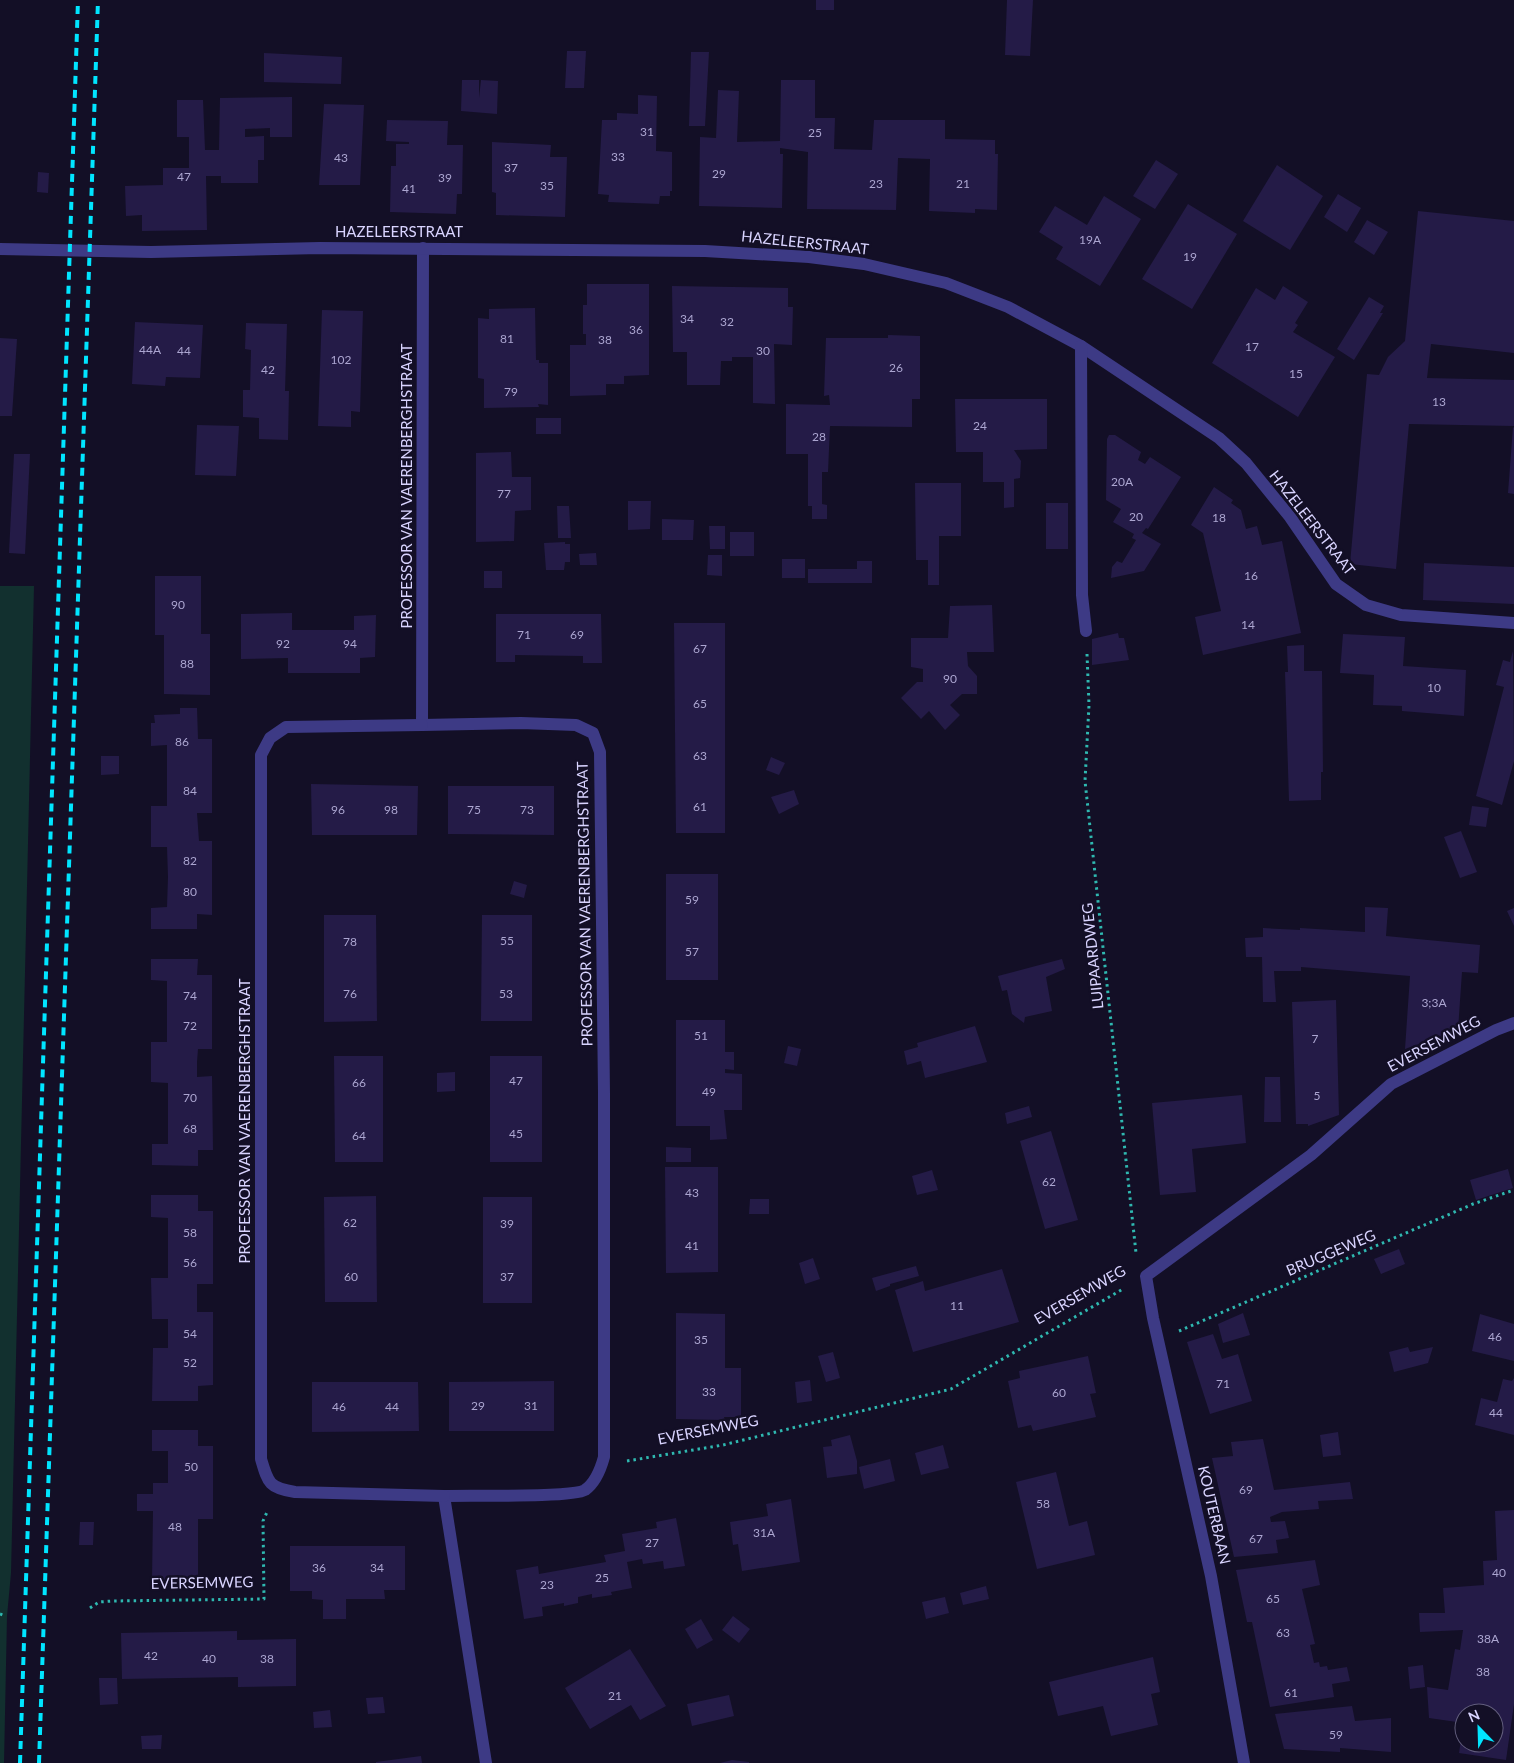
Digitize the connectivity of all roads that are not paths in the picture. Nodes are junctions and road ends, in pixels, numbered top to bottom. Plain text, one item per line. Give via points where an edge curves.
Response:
1 (423, 248) junction
2 (0, 249) edge
3 (1081, 346) junction
4 (1514, 623) edge
5 (1086, 631) road end
6 (422, 725) junction
7 (1514, 1023) edge
8 (1146, 1276) joint
9 (444, 1496) junction
10 (486, 1763) edge
11 (1244, 1763) edge

1 - 2 street, HAZELEERSTRAAT via 151,252
1 - 3 street, HAZELEERSTRAAT via 704,251 809,257 864,264 946,283 1008,307
1 - 6 street, PROFESSOR VAN VAERENBERGHSTRAAT
3 - 4 street, HAZELEERSTRAAT via 1218,438 1246,463 1290,517 1336,584 1366,605 1401,615
3 - 5 street via 1082,595
6 - 9 street, PROFESSOR VAN VAERENBERGHSTRAAT via 576,725 593,734 600,752 604,1092 602,1464 595,1479 584,1490 558,1496
6 - 9 street, PROFESSOR VAN VAERENBERGHSTRAAT via 286,727 270,738 261,755 261,1459 267,1480 277,1489
7 - 8 street, EVERSEMWEG via 1391,1084 1311,1155
8 - 11 street, KOUTERBAAN via 1211,1576
9 - 10 street

